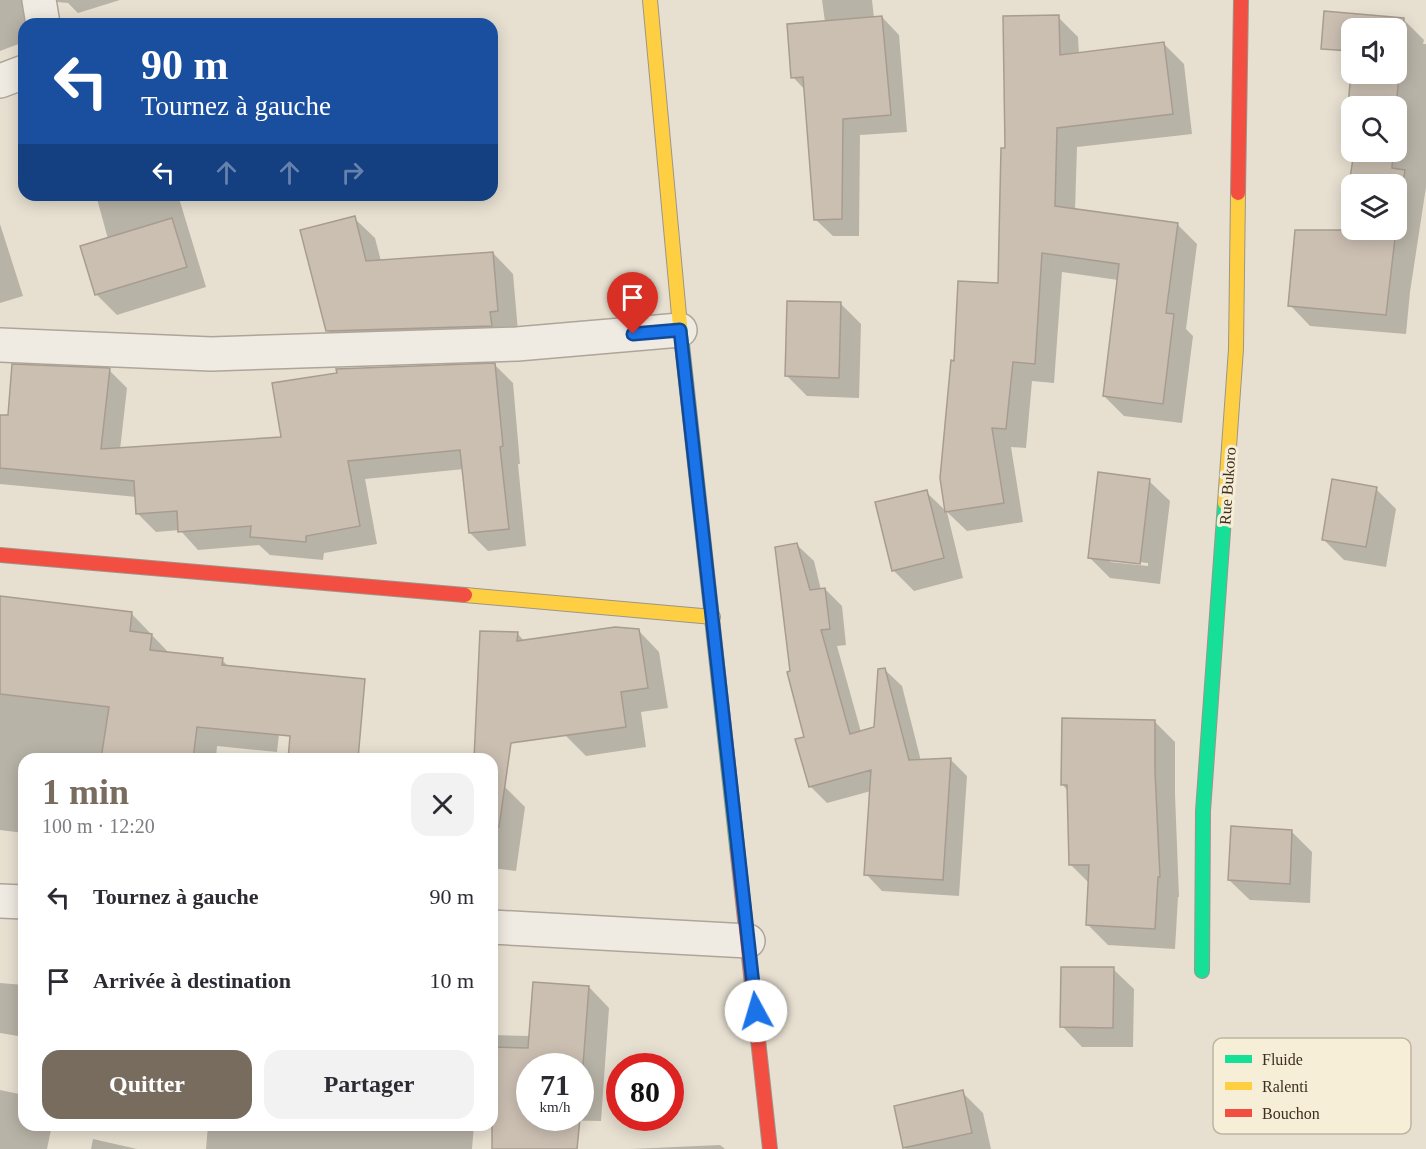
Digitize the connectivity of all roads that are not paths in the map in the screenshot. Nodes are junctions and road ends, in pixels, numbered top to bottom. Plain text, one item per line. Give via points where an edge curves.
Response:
1 (39, 0) edge
2 (650, 0) edge
3 (1241, 0) edge
4 (42, 18) edge
5 (18, 74) edge
6 (0, 81) edge
7 (680, 330) junction
8 (0, 345) edge
9 (0, 555) edge
10 (713, 617) junction
11 (0, 901) edge
12 (18, 902) edge
13 (498, 927) edge
14 (748, 941) junction
15 (1202, 971) dead end
16 (770, 1149) edge

1 - 4 street
2 - 7 main road
3 - 15 main road, Rue Bukoro via 1236,350 1203,811
5 - 6 street
7 - 8 street via 517,344 211,354
7 - 10 main road
9 - 10 main road
10 - 14 main road
11 - 12 street
13 - 14 street
14 - 16 main road

